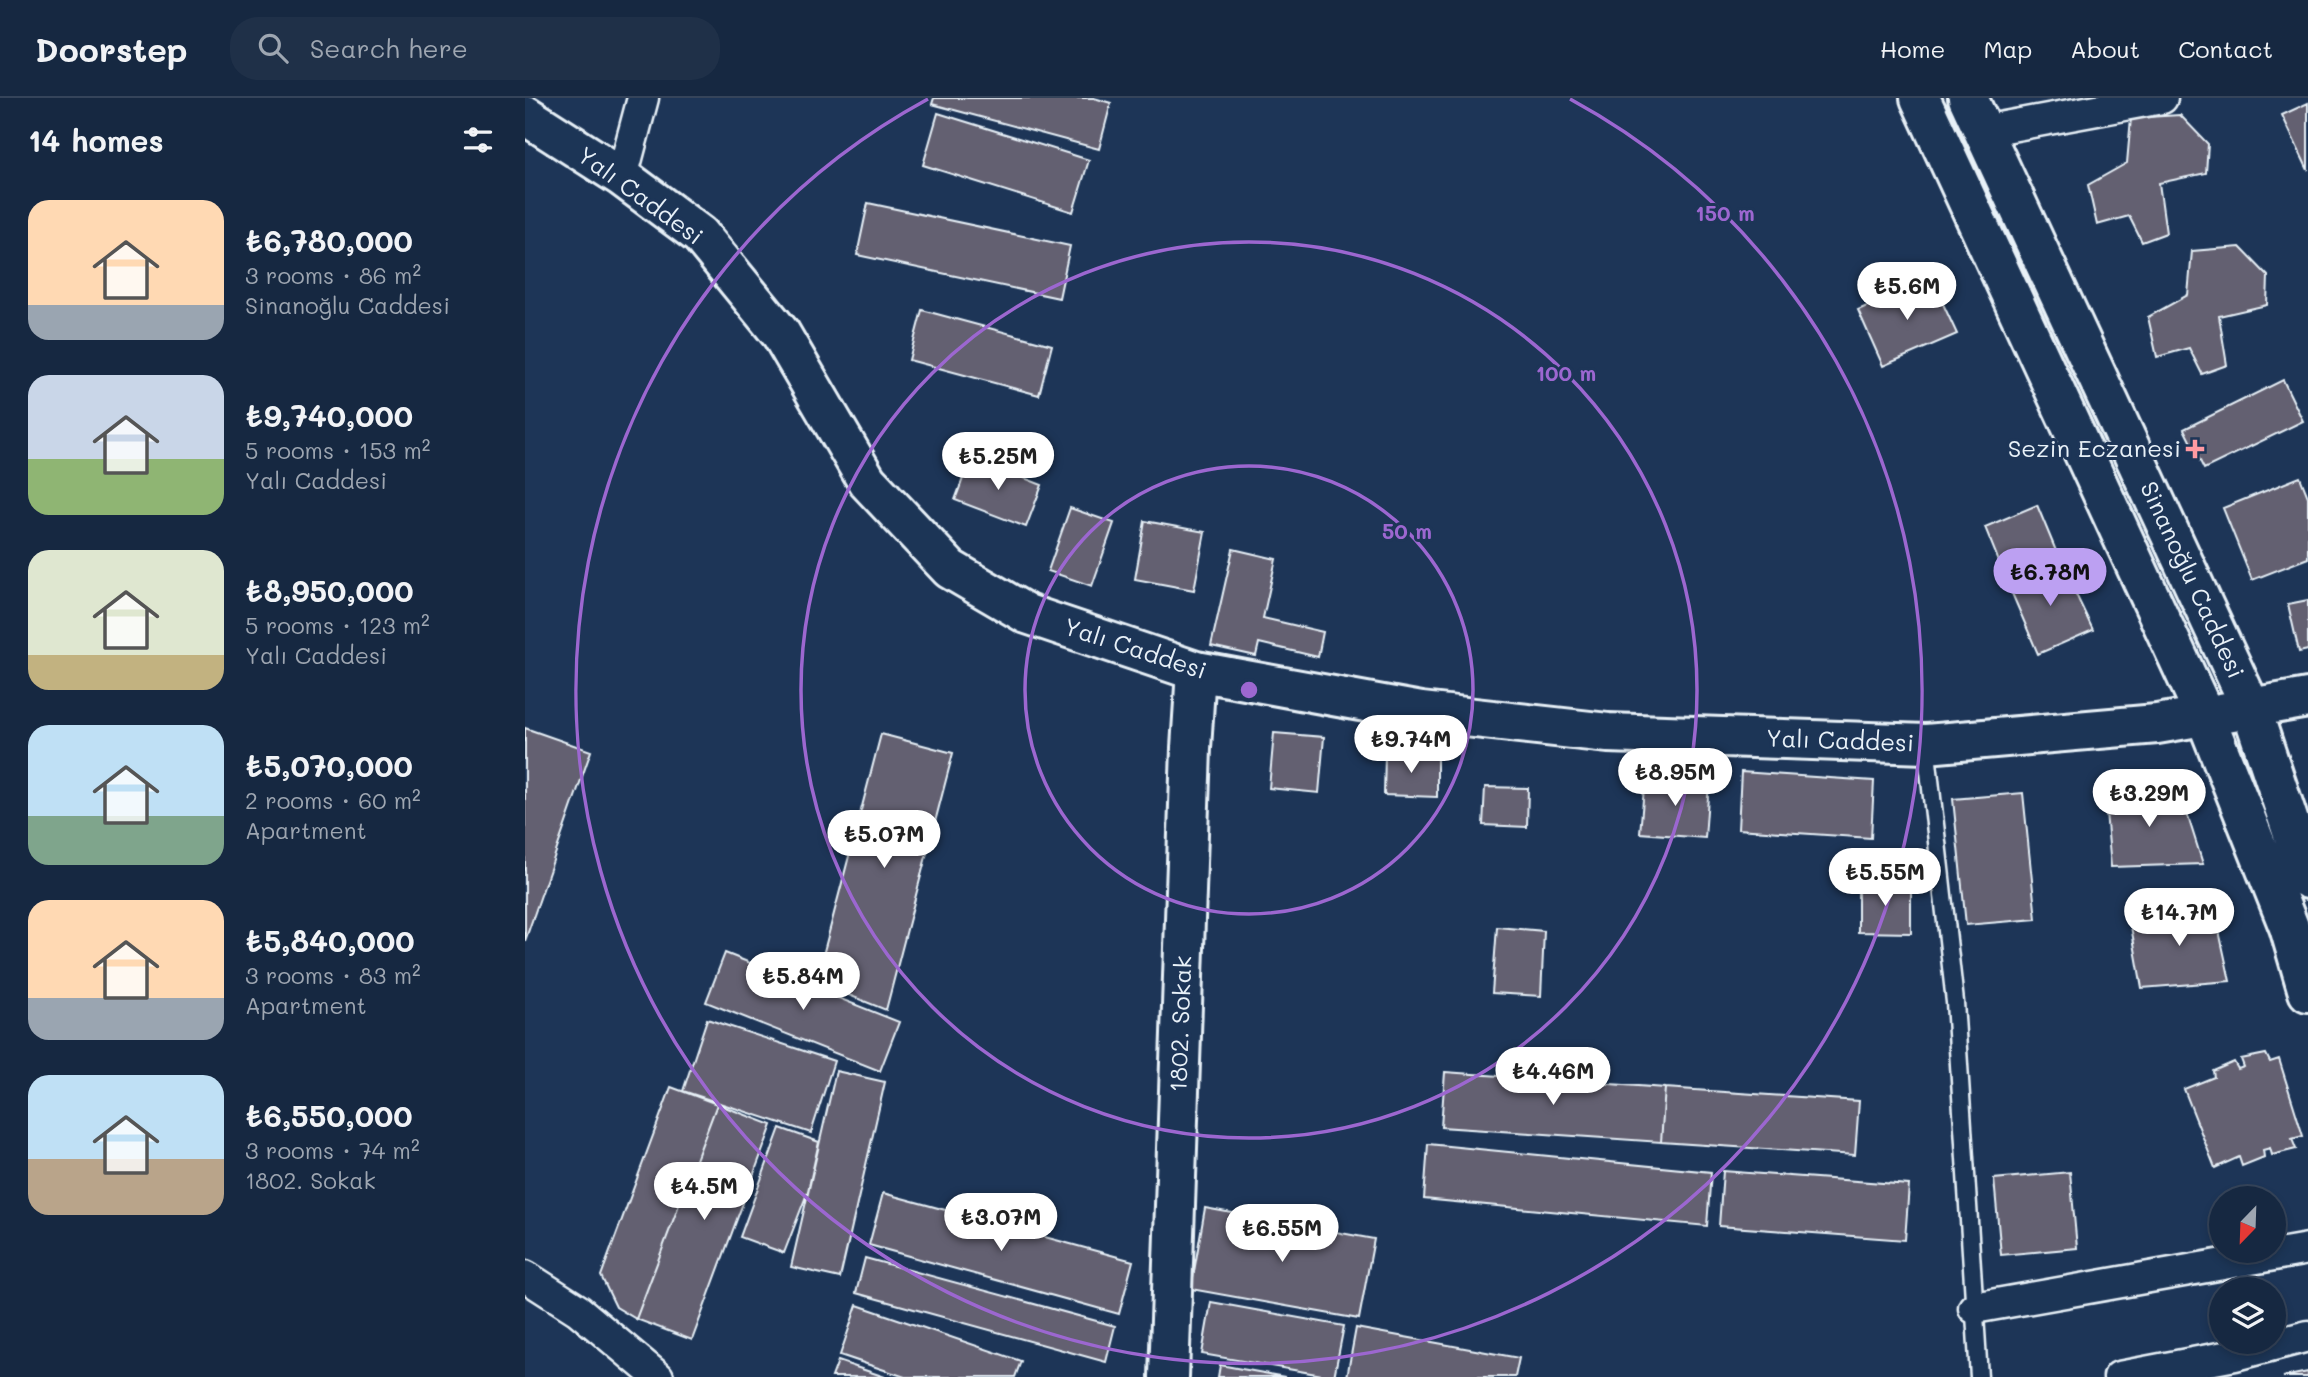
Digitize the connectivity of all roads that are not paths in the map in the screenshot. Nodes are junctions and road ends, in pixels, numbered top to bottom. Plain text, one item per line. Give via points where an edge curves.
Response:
1 (643, 98) edge
2 (1920, 98) edge
3 (2162, 98) edge
4 (1976, 114) edge
5 (525, 115) edge
6 (622, 177) junction
7 (1196, 671) junction
8 (2308, 698) edge
9 (2251, 708) junction
10 (2205, 716) junction
11 (1926, 744) junction
12 (2308, 879) edge
13 (2308, 992) edge
14 (2308, 1250) edge
15 (525, 1276) edge
16 (1974, 1308) junction
17 (2308, 1336) edge
18 (658, 1377) edge
19 (1169, 1377) edge
20 (1979, 1377) edge
21 (2119, 1377) edge

1 - 6 street
2 - 10 street, Si̇nanoğlu Caddesi
3 - 4 street
4 - 9 street, Si̇nanoğlu Caddesi
5 - 6 street, Yalı Caddesi
6 - 7 street, Yalı Caddesi via 700,234 781,334 867,481 950,569 1027,614
7 - 11 street, Yalı Caddesi via 1421,712 1608,733
7 - 19 street, 1802. Sokak
8 - 9 street, Yalı Caddesi
9 - 10 street, Yalı Caddesi
9 - 12 street, Si̇nanoğlu Caddesi
10 - 11 street, Yalı Caddesi
10 - 13 street, Si̇nanoğlu Caddesi via 2289,927
11 - 16 lane via 1955,1002
14 - 16 street
15 - 18 street via 578,1310
16 - 20 lane
17 - 21 street

